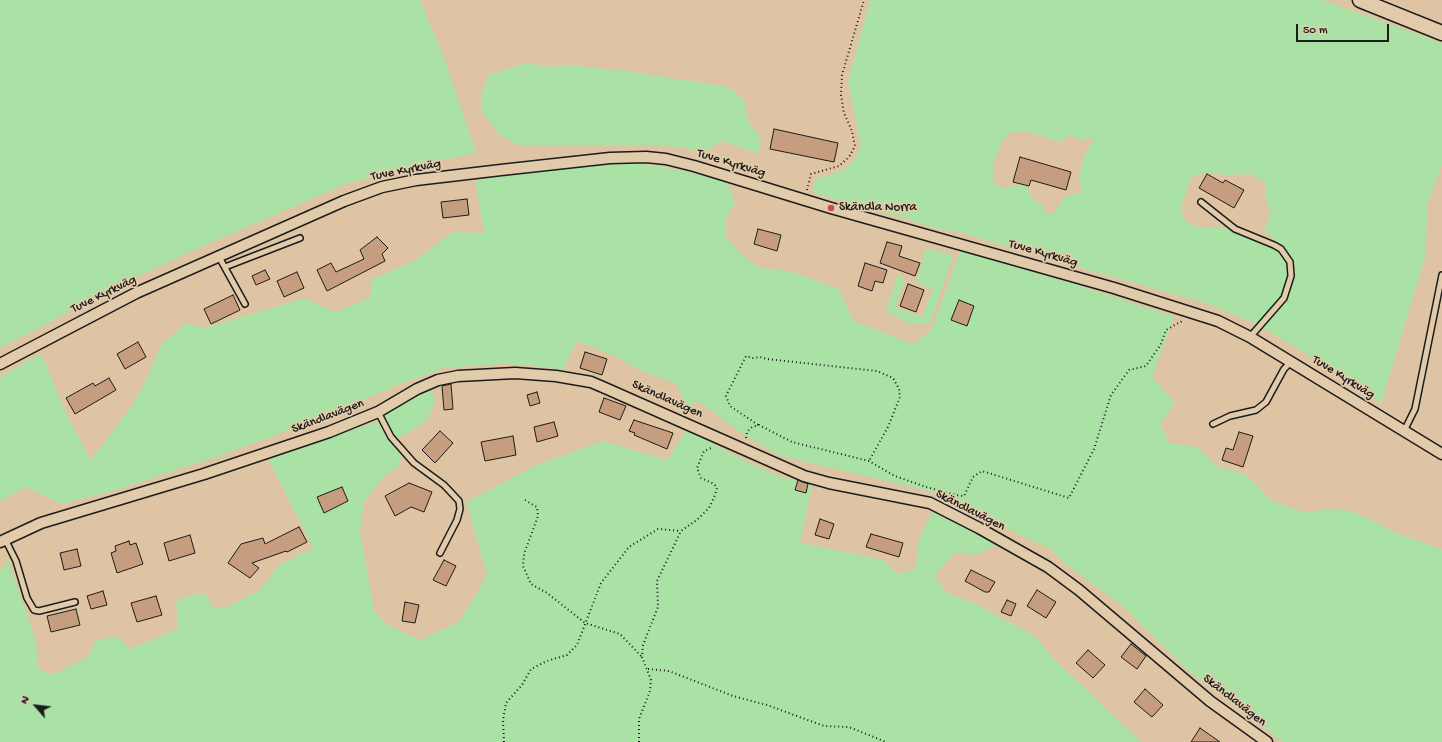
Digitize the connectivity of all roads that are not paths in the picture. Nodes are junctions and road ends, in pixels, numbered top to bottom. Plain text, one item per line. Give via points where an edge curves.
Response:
1 (1360, 0) edge
2 (1442, 34) edge
3 (1201, 202) dead end
4 (300, 238) dead end
5 (219, 257) junction
6 (224, 267) junction
7 (1442, 275) edge
8 (244, 304) dead end
9 (1250, 337) junction
10 (1291, 362) junction
11 (0, 364) edge
12 (378, 412) junction
13 (1213, 424) dead end
14 (1404, 431) junction
15 (1442, 454) edge
16 (2, 541) edge
17 (440, 553) dead end
18 (75, 602) dead end
19 (1266, 742) edge

1 - 2 main road
3 - 9 lane via 1235,229 1281,249 1290,262 1290,284 1284,298
4 - 6 lane
5 - 6 lane
5 - 9 street, Tuve Kyrkväg via 344,201 392,184 592,160 646,157 694,166 1114,288 1218,321
5 - 11 street, Tuve Kyrkväg via 136,293
6 - 8 lane
7 - 14 lane via 1415,409
9 - 10 street, Tuve Kyrkväg
10 - 13 lane via 1284,369 1266,402 1256,410 1230,416
10 - 14 street, Tuve Kyrkväg
12 - 16 street, Skändlavägen via 279,450 41,523
12 - 17 lane via 391,437 414,463 444,485 459,501 457,520
12 - 19 street, Skändlavägen via 417,388 438,380 458,376 501,374 556,376 598,385 810,478 930,503 1048,567 1079,590 1210,701
14 - 15 street, Tuve Kyrkväg
16 - 18 lane via 16,561 27,598 34,610 40,612

